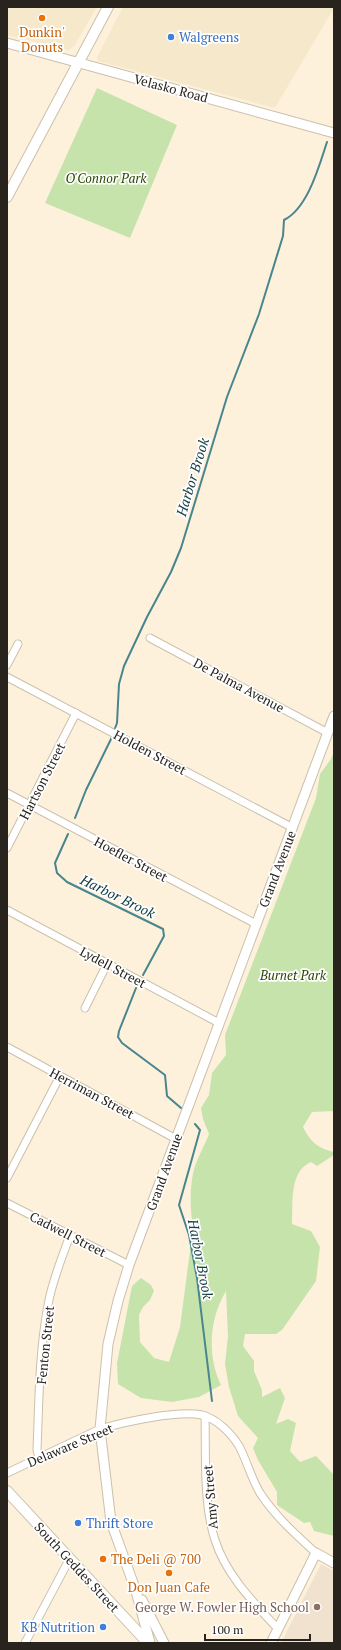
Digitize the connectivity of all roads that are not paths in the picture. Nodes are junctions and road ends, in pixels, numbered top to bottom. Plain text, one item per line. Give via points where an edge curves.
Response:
1 (108, 7) edge
2 (7, 43) edge
3 (78, 63) junction
4 (334, 133) edge
5 (7, 197) edge
6 (150, 638) dead end
7 (18, 644) dead end
8 (7, 665) edge
9 (7, 677) edge
10 (76, 713) junction
11 (334, 716) edge
12 (328, 733) junction
13 (7, 793) edge
14 (29, 805) junction
15 (293, 828) junction
16 (7, 848) edge
17 (7, 910) edge
18 (256, 924) junction
19 (107, 964) junction
20 (85, 1008) dead end
21 (219, 1023) junction
22 (7, 1047) edge
23 (60, 1076) junction
24 (176, 1139) junction
25 (7, 1178) edge
26 (7, 1203) edge
27 (70, 1235) junction
28 (129, 1265) junction
29 (205, 1416) junction
30 (100, 1429) junction
31 (39, 1458) junction
32 (7, 1473) edge
33 (7, 1491) edge
34 (316, 1553) junction
35 (70, 1558) junction
36 (334, 1563) edge
37 (136, 1591) junction
38 (278, 1629) junction
39 (25, 1643) edge
40 (149, 1643) edge
41 (164, 1643) edge
42 (271, 1643) edge

1 - 3 main road
2 - 3 street, Velasko Road
3 - 4 street, Velasko Road
3 - 5 main road
6 - 12 street, De Palma Avenue
7 - 8 street
9 - 10 street, Holden Street
10 - 14 street, Hartson Street
10 - 15 street, Holden Street
11 - 12 street, Grand Avenue
12 - 15 street, Grand Avenue
13 - 14 street, Hoefler Street
14 - 16 street, Hartson Street
14 - 18 street, Hoefler Street
15 - 18 street, Grand Avenue
17 - 19 street, Lydell Street
18 - 21 street, Grand Avenue
19 - 20 street
19 - 21 street, Lydell Street
21 - 24 street, Grand Avenue
22 - 23 street, Herriman Street
23 - 24 street, Herriman Street
23 - 25 street
24 - 28 street, Grand Avenue
26 - 27 street, Cadwell Street
27 - 28 street, Cadwell Street
27 - 31 street, Fenton Street via 48,1306 41,1364 37,1450
28 - 30 street, Grand Avenue via 108,1344
29 - 30 street, Delaware Street via 189,1414 156,1417
29 - 34 street via 229,1432 271,1508
29 - 38 street, Amy Street via 210,1522 215,1541 238,1583
30 - 31 street, Delaware Street
30 - 37 street, Grand Avenue via 111,1522
31 - 32 street, Delaware Street
33 - 35 main road, South Geddes Street
34 - 36 street
34 - 38 street
35 - 39 street
35 - 40 main road, South Geddes Street
37 - 40 street, Grand Avenue
37 - 41 street
38 - 42 street

